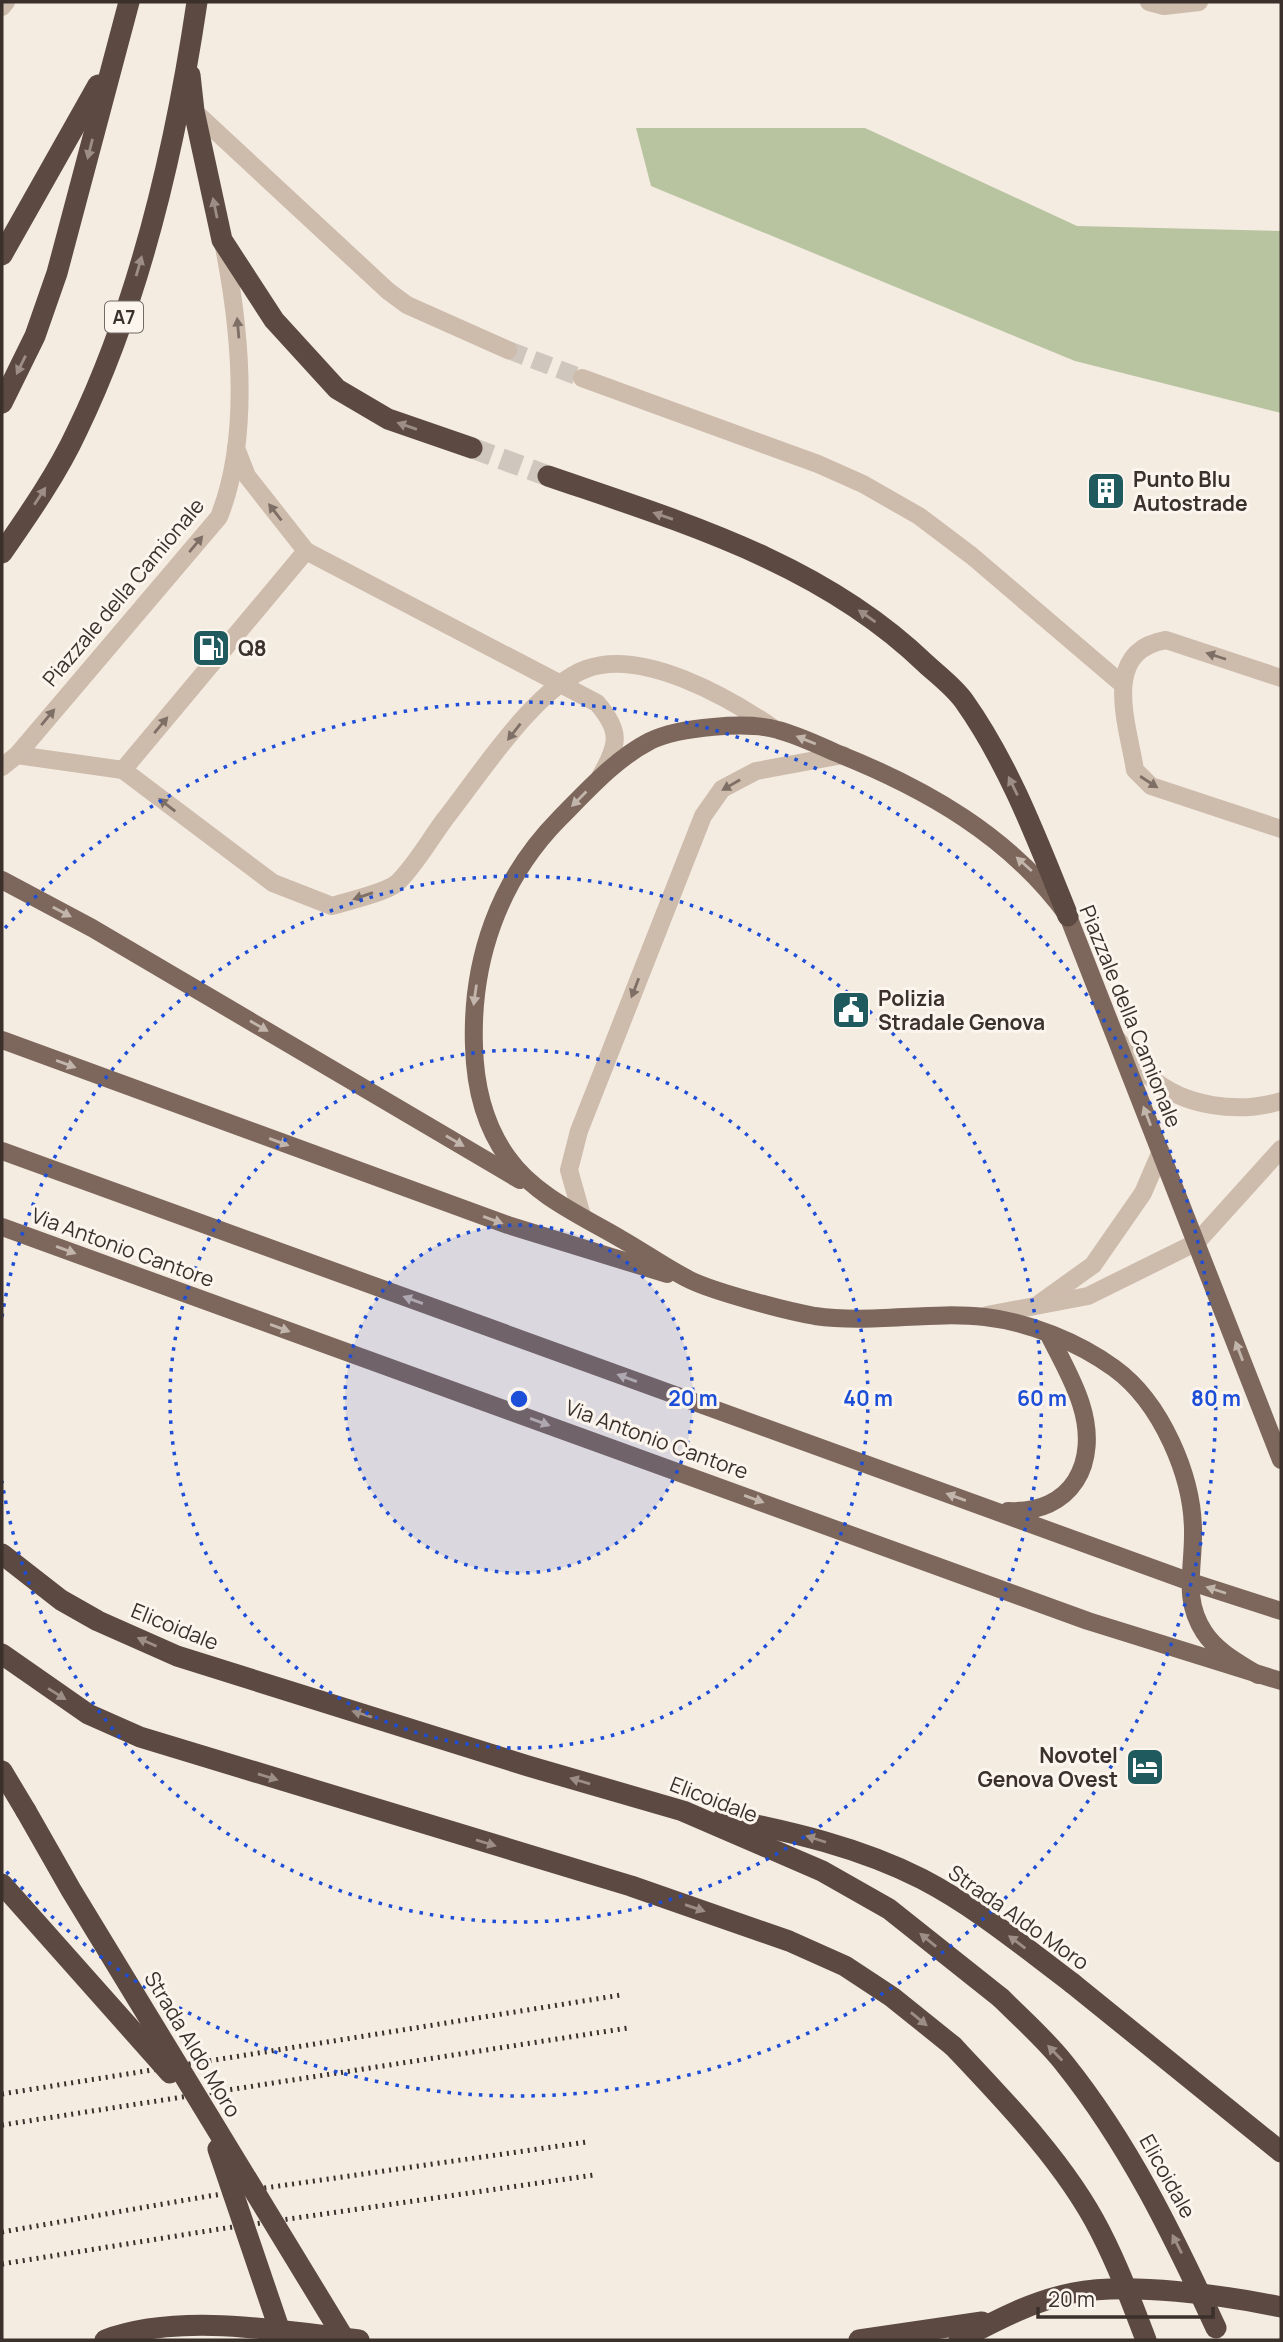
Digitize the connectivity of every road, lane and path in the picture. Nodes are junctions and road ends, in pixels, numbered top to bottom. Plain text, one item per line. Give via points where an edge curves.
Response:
1 (6, 2) edge
2 (129, 2) edge
3 (197, 2) edge
4 (1149, 2) edge
5 (1199, 2) edge
6 (2, 7) edge
7 (122, 36) junction
8 (189, 59) junction
9 (194, 111) junction
10 (49, 172) junction
11 (2, 225) edge
12 (222, 240) junction
13 (2, 255) edge
14 (508, 350) tunnel mouth
15 (582, 378) tunnel mouth
16 (2, 403) edge
17 (235, 446) junction
18 (472, 448) tunnel mouth
19 (548, 476) tunnel mouth
20 (306, 551) junction
21 (2, 553) edge
22 (1281, 678) edge
23 (561, 683) junction
24 (1122, 684) junction
25 (773, 728) junction
26 (17, 755) junction
27 (843, 755) junction
28 (2, 767) edge
29 (123, 770) junction
30 (600, 778) junction
31 (1273, 826) edge
32 (1281, 837) edge
33 (2, 880) edge
34 (1068, 916) junction
35 (1117, 1039) junction
36 (2, 1040) edge
37 (1281, 1101) edge
38 (1281, 1149) edge
39 (2, 1151) edge
40 (1161, 1151) junction
41 (540, 1191) junction
42 (582, 1216) junction
43 (2, 1227) edge
44 (1196, 1242) junction
45 (693, 1282) junction
46 (1032, 1309) junction
47 (980, 1316) junction
48 (1049, 1335) junction
49 (1281, 1460) edge
50 (990, 1510) junction
51 (2, 1554) edge
52 (1188, 1581) junction
53 (1281, 1611) edge
54 (2, 1654) edge
55 (1258, 1675) junction
56 (1281, 1681) edge
57 (2, 1771) edge
58 (683, 1811) junction
59 (2, 1884) edge
60 (206, 2113) junction
61 (1281, 2152) edge
62 (1281, 2307) edge
63 (995, 2321) junction
64 (105, 2340) edge
65 (283, 2340) edge
66 (345, 2340) edge
67 (359, 2340) edge
68 (859, 2340) edge
69 (959, 2340) edge
70 (1146, 2340) edge
71 (1222, 2340) edge

1 - 6 street
2 - 7 highway
3 - 8 highway, A7
4 - 5 street via 1164,6
7 - 10 highway
7 -> 16 highway via 57,273 35,336
8 - 9 highway
21 -> 8 highway, A7 via 53,477 77,431 123,321
12 -> 9 highway
9 - 14 street via 388,291 407,305
10 - 11 highway
10 - 13 highway
17 -> 12 street, Piazzale della Camionale via 240,345
18 -> 12 highway via 388,419 337,389 274,320
15 - 24 street via 863,484 919,516 972,556
20 -> 17 street, Piazzale della Camionale via 247,476
26 -> 17 street, Piazzale della Camionale via 219,517 229,491
34 -> 19 highway via 999,757 963,699 900,638 785,565 722,537
20 - 23 street, Piazzale della Camionale
29 -> 20 street
22 -> 24 street via 1166,640 1149,643 1137,653 1126,667
23 - 25 street, Piazzale della Camionale via 586,668 616,664 647,669 733,700
23 -> 29 street, Piazzale della Camionale via 524,719 396,884 332,906 273,883
23 - 30 street via 597,703 611,720 616,738
24 -> 31 street via 1135,770 1142,780
27 -> 25 main road, Piazzale della Camionale
25 - 30 main road, Piazzale della Camionale via 686,731 652,740
26 - 28 street, Piazzale della Camionale
26 - 29 street, Piazzale della Camionale
34 -> 27 main road, Piazzale della Camionale via 1044,883 978,827 937,799
27 -> 42 street via 756,771 722,789 703,816 579,1131 569,1170
30 -> 41 main road, Piazzale della Camionale via 545,833 509,885 478,968 473,1009 478,1096 495,1139 511,1163
31 - 32 street
33 -> 41 main road
34 - 35 main road, Piazzale della Camionale
35 - 37 street via 1150,1077 1187,1097 1229,1106
40 -> 35 main road, Piazzale della Camionale
36 -> 45 main road via 508,1225
38 - 44 street, Piazzale della Camionale
50 -> 39 main road
40 - 44 main road, Piazzale della Camionale
40 - 46 street, Piazzale della Camionale via 1143,1193 1093,1265
41 - 42 main road, Piazzale della Camionale
42 - 45 main road, Piazzale della Camionale
43 -> 55 main road, Via Antonio Cantore via 1088,1621
44 - 46 street, Piazzale della Camionale via 1088,1296
49 -> 44 main road, Piazzale della Camionale
45 - 47 main road, Piazzale della Camionale via 813,1315 855,1319
46 - 47 street, Piazzale della Camionale
47 - 48 main road, Piazzale della Camionale via 1015,1321
48 - 50 main road via 1081,1403 1087,1431 1079,1477 1048,1506
48 - 52 main road, Piazzale della Camionale via 1117,1370 1143,1397 1163,1429 1188,1496 1193,1534
50 - 52 main road
58 -> 51 highway, Elicoidale via 177,1656 61,1600
53 -> 52 main road
52 - 55 main road, Via Antonio Cantore via 1192,1608 1205,1634 1223,1653
54 -> 70 highway, bridge via 88,1714 140,1737 631,1886 789,1941 845,1966 953,2046 1004,2100 1099,2229
55 - 56 main road, Via Antonio Cantore
57 - 60 highway, Strada Aldo Moro, bridge
61 -> 58 highway, Strada Aldo Moro, bridge via 1072,1983 980,1915 923,1880 803,1834
71 -> 58 highway, Elicoidale, bridge via 1178,2247 1106,2119 1063,2061 1001,1998 889,1909 822,1871
59 - 60 highway, bridge
60 - 65 highway, bridge
60 - 66 highway, Strada Aldo Moro, bridge
62 - 63 highway via 1174,2292 1109,2289 1033,2304
63 - 68 highway
63 - 69 highway
64 - 67 highway, bridge via 167,2327 219,2327

